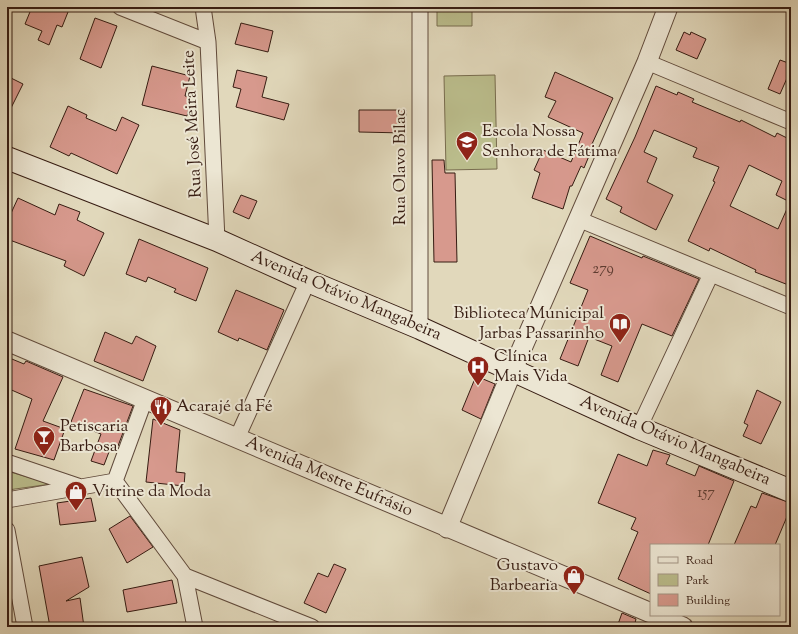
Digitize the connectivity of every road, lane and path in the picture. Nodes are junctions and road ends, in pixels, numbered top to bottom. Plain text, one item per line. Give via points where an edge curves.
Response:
1 (120, 7) edge
2 (203, 7) edge
3 (420, 7) edge
4 (668, 7) edge
5 (208, 42) junction
6 (647, 62) junction
7 (791, 122) edge
8 (7, 158) edge
9 (578, 219) junction
10 (217, 240) junction
11 (711, 274) junction
12 (308, 281) junction
13 (791, 307) edge
14 (420, 328) junction
15 (7, 341) edge
16 (513, 369) junction
17 (145, 399) junction
18 (639, 428) junction
19 (237, 438) junction
20 (7, 462) edge
21 (115, 481) junction
22 (80, 486) junction
23 (791, 490) edge
24 (7, 500) edge
25 (447, 528) junction
26 (7, 530) edge
27 (186, 576) junction
28 (650, 613) edge
29 (657, 616) edge
30 (25, 627) edge
31 (195, 627) edge
32 (312, 627) edge
33 (683, 627) edge

1 - 5 street
2 - 5 street, Rua José Meira Leite
3 - 14 street, Rua Olavo Bilac
4 - 6 street
5 - 10 street, Rua José Meira Leite
6 - 7 street
6 - 9 street
8 - 10 main road, Avenida Otávio Mangabeira
9 - 11 street
9 - 16 street
10 - 12 main road, Avenida Otávio Mangabeira
11 - 13 street
11 - 18 street
12 - 14 main road, Avenida Otávio Mangabeira
12 - 19 street
14 - 16 main road, Avenida Otávio Mangabeira
15 - 17 street, Avenida Mestre Eufrásio
16 - 18 main road, Avenida Otávio Mangabeira
16 - 25 street
17 - 19 street, Avenida Mestre Eufrásio
17 - 21 street
18 - 23 main road, Avenida Otávio Mangabeira
19 - 25 street, Avenida Mestre Eufrásio
20 - 22 street
21 - 22 street
21 - 27 street
22 - 24 street
25 - 28 street, Avenida Mestre Eufrásio
26 - 30 street
27 - 31 street
27 - 32 street
29 - 33 street

